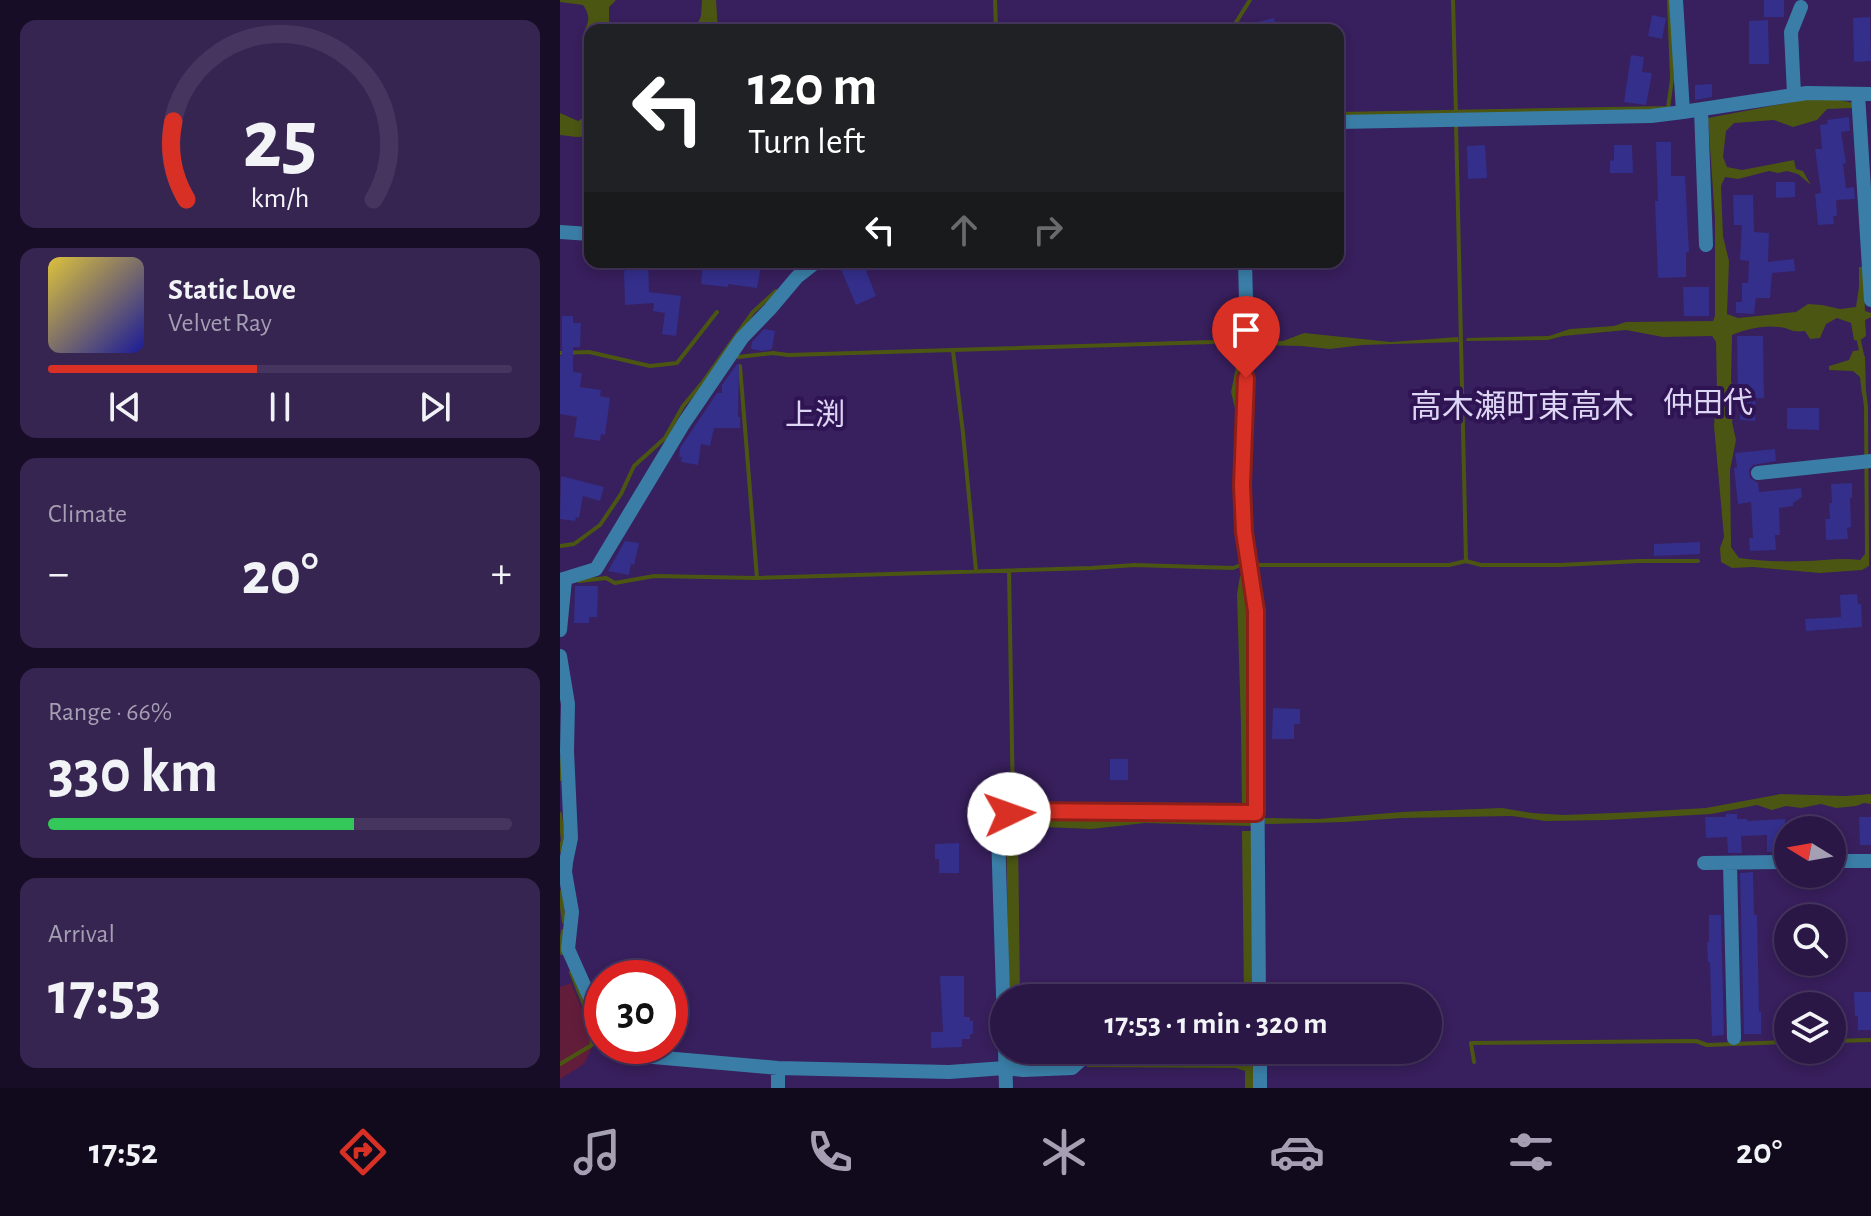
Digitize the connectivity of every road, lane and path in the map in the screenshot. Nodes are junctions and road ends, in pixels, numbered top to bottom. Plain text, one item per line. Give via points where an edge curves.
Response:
1 (1676, 0) edge
2 (1801, 7) dead end
3 (1794, 94) junction
4 (1865, 94) edge
5 (1701, 110) junction
6 (1683, 112) junction
7 (1344, 122) edge
8 (560, 232) edge
9 (584, 234) edge
10 (1706, 245) dead end
11 (808, 268) edge
12 (1245, 268) edge
13 (1871, 300) edge
14 (1866, 461) edge
15 (1758, 473) dead end
16 (562, 580) edge
17 (560, 630) edge
18 (560, 656) edge
19 (1256, 819) junction
20 (1846, 861) edge
21 (1871, 861) edge
22 (1774, 862) edge
23 (1704, 863) dead end
24 (1730, 863) junction
25 (1003, 984) edge
26 (1259, 984) edge
27 (584, 985) edge
28 (1734, 1038) dead end
29 (688, 1060) edge
30 (1012, 1064) edge
31 (1076, 1064) edge
32 (1260, 1064) edge
33 (778, 1068) junction
34 (1015, 1069) junction
35 (778, 1088) edge
36 (1006, 1088) edge
37 (1260, 1088) edge

1 - 6 street
2 - 3 street via 1791,32
3 - 4 street
3 - 5 street
4 - 13 street via 1860,113
5 - 6 street
5 - 10 street
6 - 7 street
8 - 9 street
11 - 16 street via 742,338 596,569
12 - 19 street via 1242,485 1256,611
14 - 15 street
16 - 17 street
18 - 27 street via 568,704 568,949
19 - 25 street via 1013,812 1000,821 998,833
19 - 26 street
20 - 21 street
22 - 24 street
23 - 24 street
24 - 28 street
29 - 33 street
30 - 34 street
31 - 34 street
32 - 37 street
33 - 34 street
33 - 35 street
34 - 36 street

